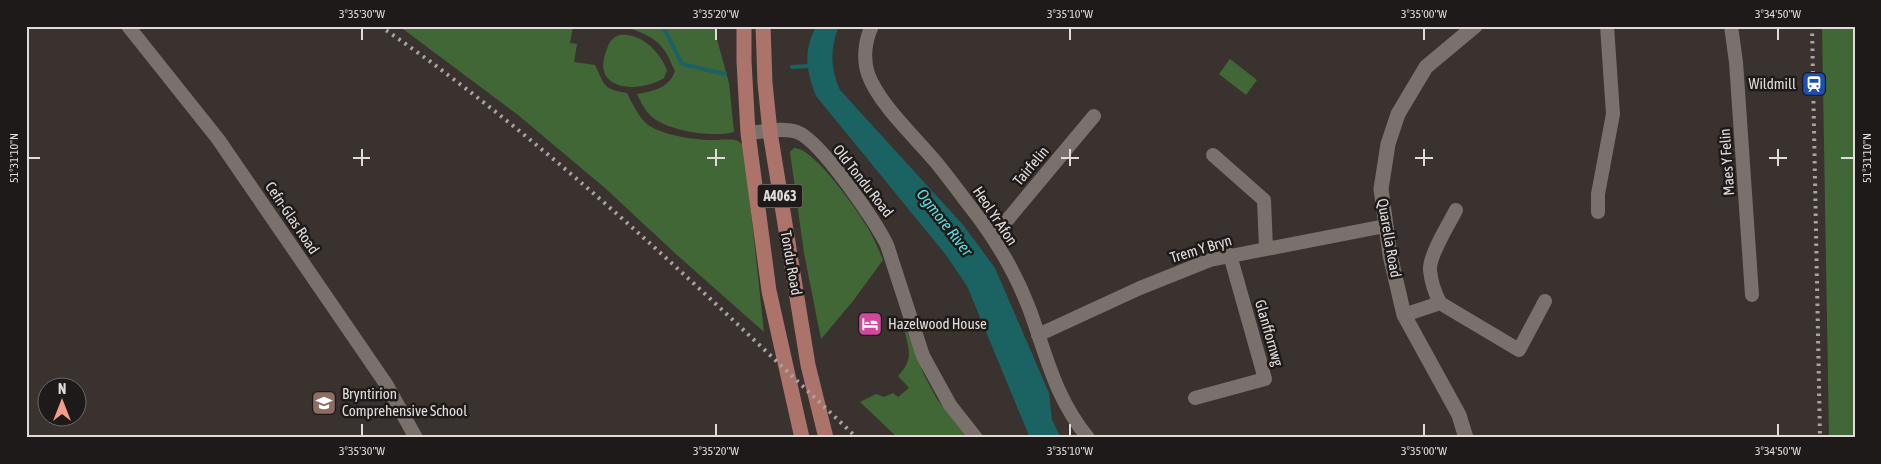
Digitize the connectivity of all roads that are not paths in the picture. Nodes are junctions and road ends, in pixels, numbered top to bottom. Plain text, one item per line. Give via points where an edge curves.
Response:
1 (128, 26) edge
2 (744, 26) edge
3 (763, 26) edge
4 (872, 26) edge
5 (1475, 26) edge
6 (1607, 26) edge
7 (1731, 26) edge
8 (1094, 116) dead end
9 (770, 132) junction
10 (748, 133) junction
11 (1213, 155) dead end
12 (1456, 210) dead end
13 (1598, 212) dead end
14 (1385, 226) junction
15 (992, 237) junction
16 (1266, 248) junction
17 (1230, 255) junction
18 (1752, 295) dead end
19 (1545, 301) dead end
20 (1440, 303) junction
21 (1404, 315) junction
22 (1038, 335) junction
23 (1195, 398) dead end
24 (826, 436) edge
25 (416, 438) edge
26 (802, 438) edge
27 (976, 438) edge
28 (1088, 438) edge
29 (1466, 438) edge

1 - 25 street, Cefn-Glas Road via 218,139 386,384
2 - 10 main road, Tondu Road / A4063
3 - 9 main road, Tondu Road / A4063
4 - 15 street, Heol Yr Afon via 865,49 867,72 872,83 882,100 936,163
5 - 14 street, Quarella Road via 1426,67 1398,114 1388,144 1381,189
6 - 13 street via 1612,114 1598,194
7 - 18 street, Maes Y Felin
8 - 15 street, Tairfelin
9 - 10 street, Old Tondu Road
9 - 24 main road, Tondu Road / A4063 via 808,365
9 - 27 street, Old Tondu Road via 794,131 806,138 838,172 874,220 887,245 923,356 950,405
10 - 26 main road, Tondu Road / A4063 via 770,290
11 - 16 street via 1264,200
12 - 20 street via 1430,268
14 - 16 street, Trem Y Bryn
14 - 21 street, Quarella Road
15 - 22 street, Heol Yr Afon via 1028,306
16 - 17 street, Trem Y Bryn
17 - 22 street, Trem Y Bryn via 1140,288
17 - 23 street, Glanffornwg via 1265,379
19 - 20 street via 1519,350
20 - 21 street
21 - 29 street, Quarella Road via 1459,415
22 - 28 street, Heol Yr Afon via 1060,395

